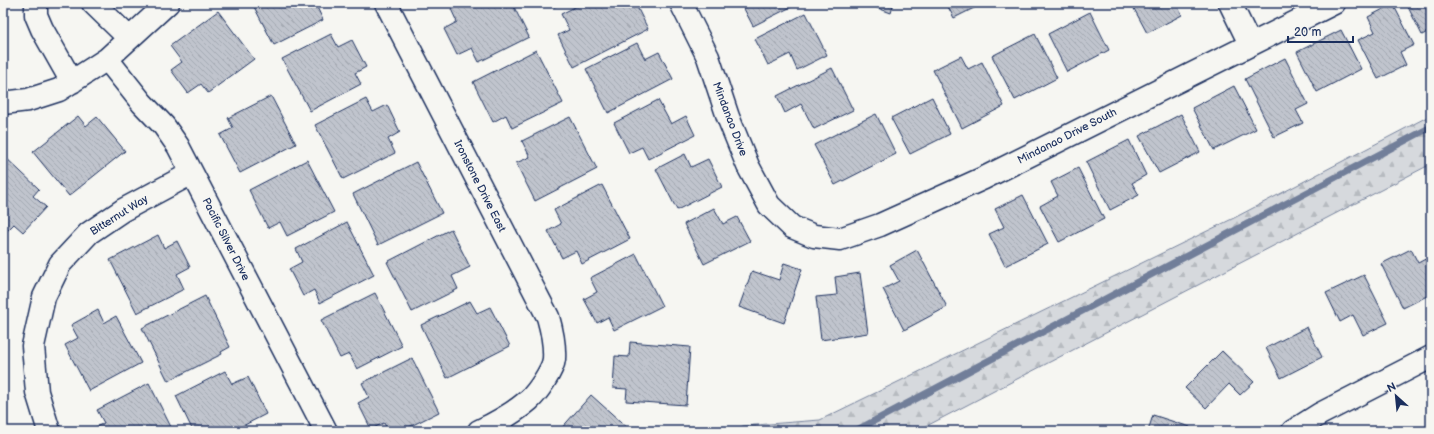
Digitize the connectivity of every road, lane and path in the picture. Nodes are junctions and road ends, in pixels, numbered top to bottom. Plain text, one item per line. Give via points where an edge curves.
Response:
1 (36, 3) edge
2 (93, 3) edge
3 (168, 3) edge
4 (386, 3) edge
5 (681, 3) edge
6 (1230, 3) edge
7 (1334, 3) edge
8 (129, 38) junction
9 (1250, 44) junction
10 (107, 59) junction
11 (72, 82) junction
12 (3, 103) edge
13 (192, 173) junction
14 (792, 227) joint
15 (1431, 357) edge
16 (49, 431) edge
17 (326, 431) edge
18 (479, 431) edge
19 (1293, 431) edge

1 - 11 street via 36,15
2 - 8 street
3 - 8 street
4 - 18 street, Ironstone Drive East via 548,317 554,341 554,361 549,374 530,400
5 - 14 street, Mindanao Drive via 708,57 748,166 770,205
6 - 9 street
7 - 9 street, Mindanao Drive South
8 - 10 street
9 - 14 street, Mindanao Drive South via 984,178 880,225 840,238 814,236
10 - 11 street
10 - 13 street, Pacific Silver Drive via 164,126
11 - 12 street via 60,90 28,100
13 - 16 street, Bitternut Way via 123,210 89,233 60,264 44,297 33,346 37,392
13 - 17 street, Pacific Silver Drive
15 - 19 street via 1320,414

